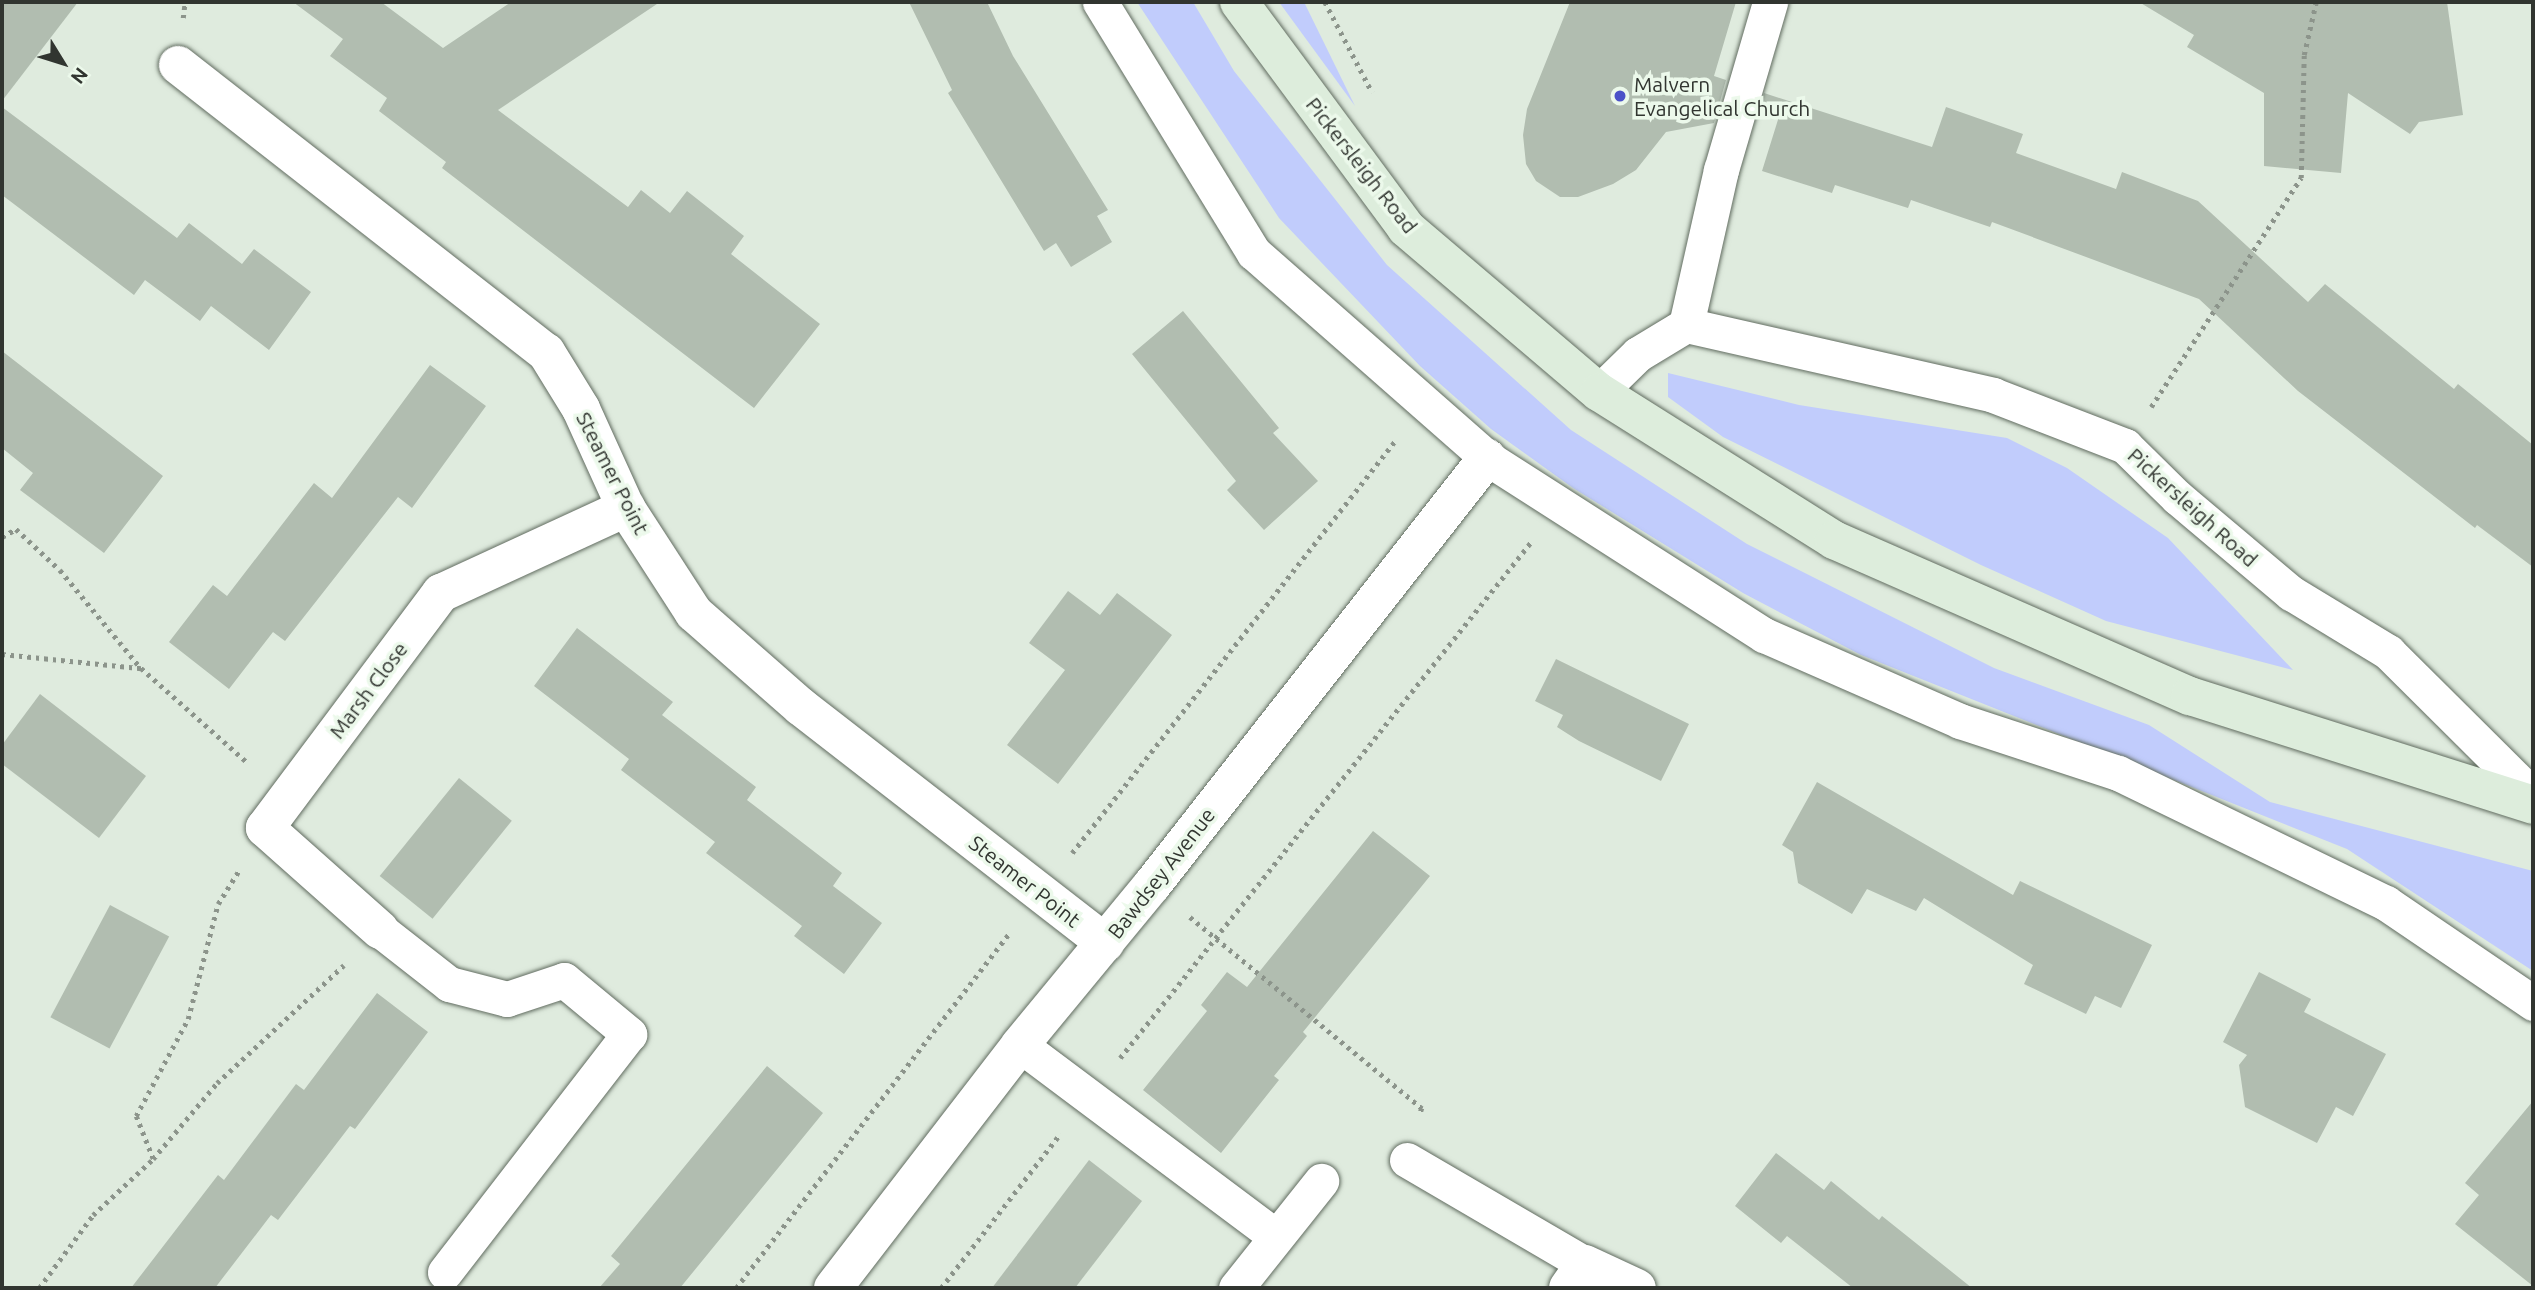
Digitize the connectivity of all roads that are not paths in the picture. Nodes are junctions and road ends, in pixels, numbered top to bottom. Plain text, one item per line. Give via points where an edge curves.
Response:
1 (1100, 2) edge
2 (1239, 2) edge
3 (1770, 2) edge
4 (178, 65) dead end
5 (1686, 325) junction
6 (1599, 392) junction
7 (1487, 458) junction
8 (626, 508) junction
9 (2533, 796) edge
10 (2533, 805) edge
11 (380, 930) joint
12 (1105, 943) junction
13 (2533, 1003) edge
14 (1020, 1045) junction
15 (1407, 1160) road end
16 (1321, 1181) dead end
17 (1274, 1235) junction
18 (445, 1272) dead end
19 (1576, 1276) edge
20 (833, 1288) edge
21 (1236, 1288) edge
22 (1637, 1288) edge

1 - 7 lane via 1254,253
2 - 6 main road, Pickersleigh Road via 1406,228
3 - 5 lane via 1721,170
4 - 8 street, Steamer Point via 546,352 581,409
5 - 6 lane via 1638,354
5 - 9 lane, Pickersleigh Road via 1993,395 2126,446 2179,498 2291,593 2388,652
6 - 10 main road, Pickersleigh Road via 1833,540 2190,696
7 - 12 street, Bawdsey Avenue
7 - 13 lane via 1764,635 1960,721 2118,773 2386,903
8 - 11 street, Marsh Close via 441,593 265,828
8 - 12 street, Steamer Point via 694,613 801,707
11 - 18 lane via 449,984 507,999 564,980 629,1034
12 - 14 street, Bawdsey Avenue
14 - 17 lane
14 - 20 street, Bawdsey Avenue
15 - 19 lane
16 - 17 lane
17 - 21 lane
19 - 22 street

